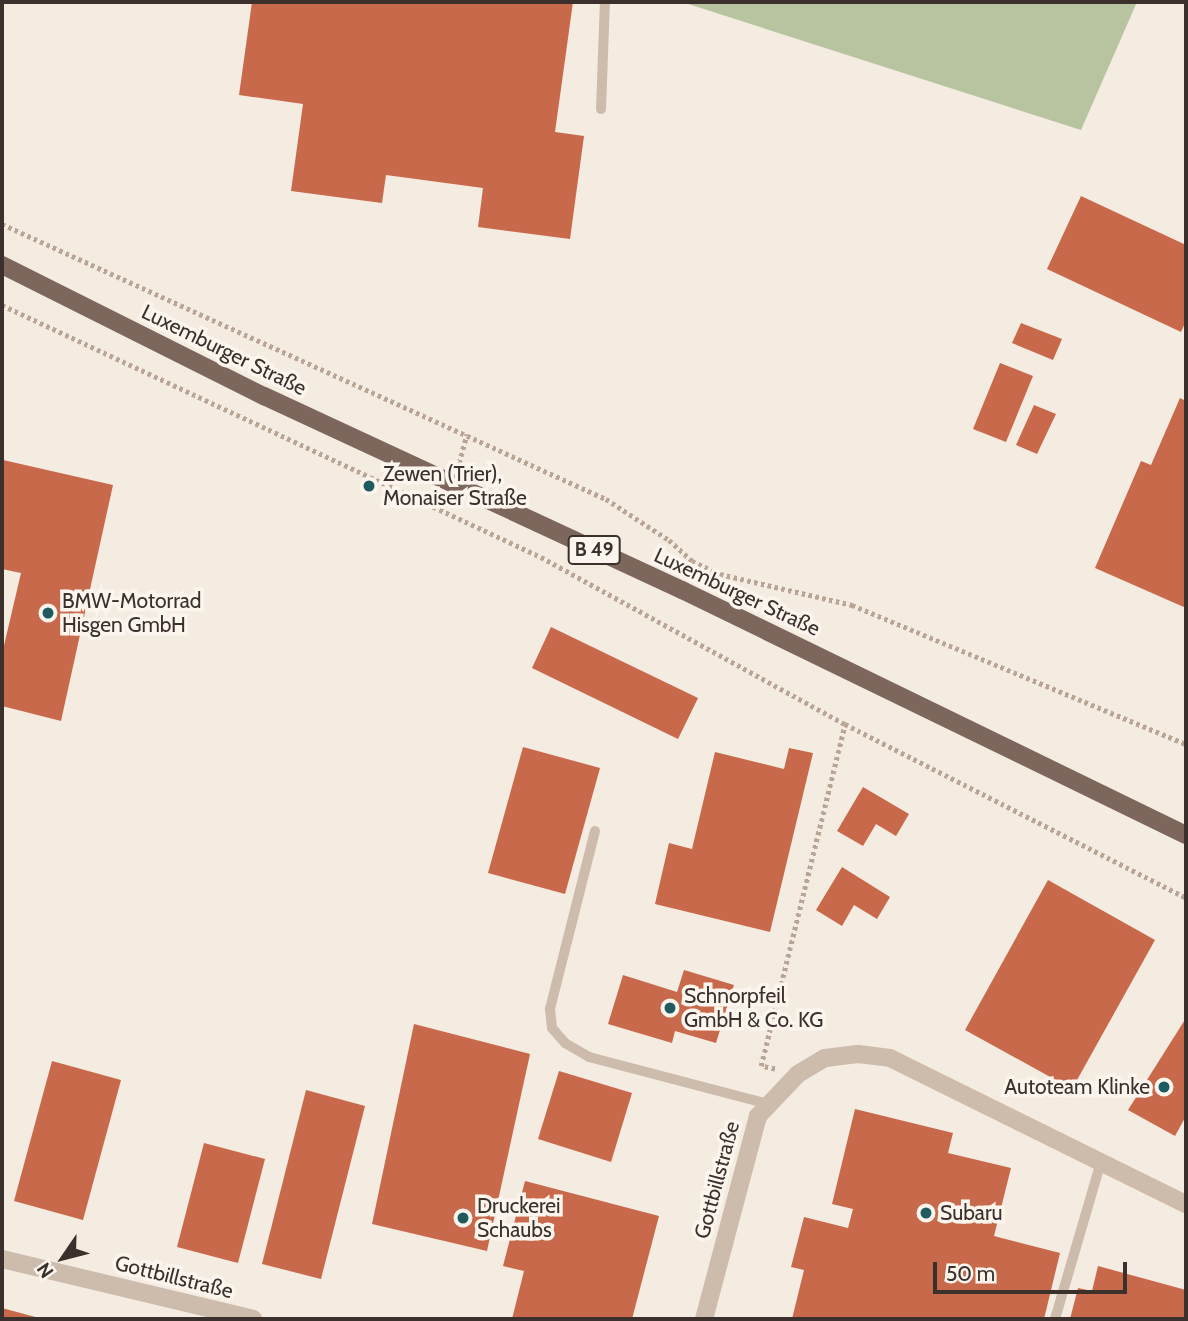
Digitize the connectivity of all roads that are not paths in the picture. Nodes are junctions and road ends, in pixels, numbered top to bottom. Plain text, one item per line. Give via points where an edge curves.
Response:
1 (605, 2) edge
2 (601, 109) dead end
3 (2, 265) edge
4 (595, 831) dead end
5 (1186, 835) edge
6 (768, 1104) junction
7 (1101, 1162) junction
8 (1186, 1204) edge
9 (2, 1259) edge
10 (253, 1319) edge
11 (704, 1319) edge
12 (1055, 1319) edge

1 - 2 lane
3 - 5 main road, Luxemburger Straße / B 49 via 264,396 682,590
4 - 6 lane via 550,1009 552,1028 565,1043 589,1057
6 - 7 street, Gottbillstraße via 798,1074 825,1058 858,1054 890,1058
6 - 11 street, Gottbillstraße via 758,1116 747,1147
7 - 8 street, Gottbillstraße
7 - 12 lane
9 - 10 street, Gottbillstraße

